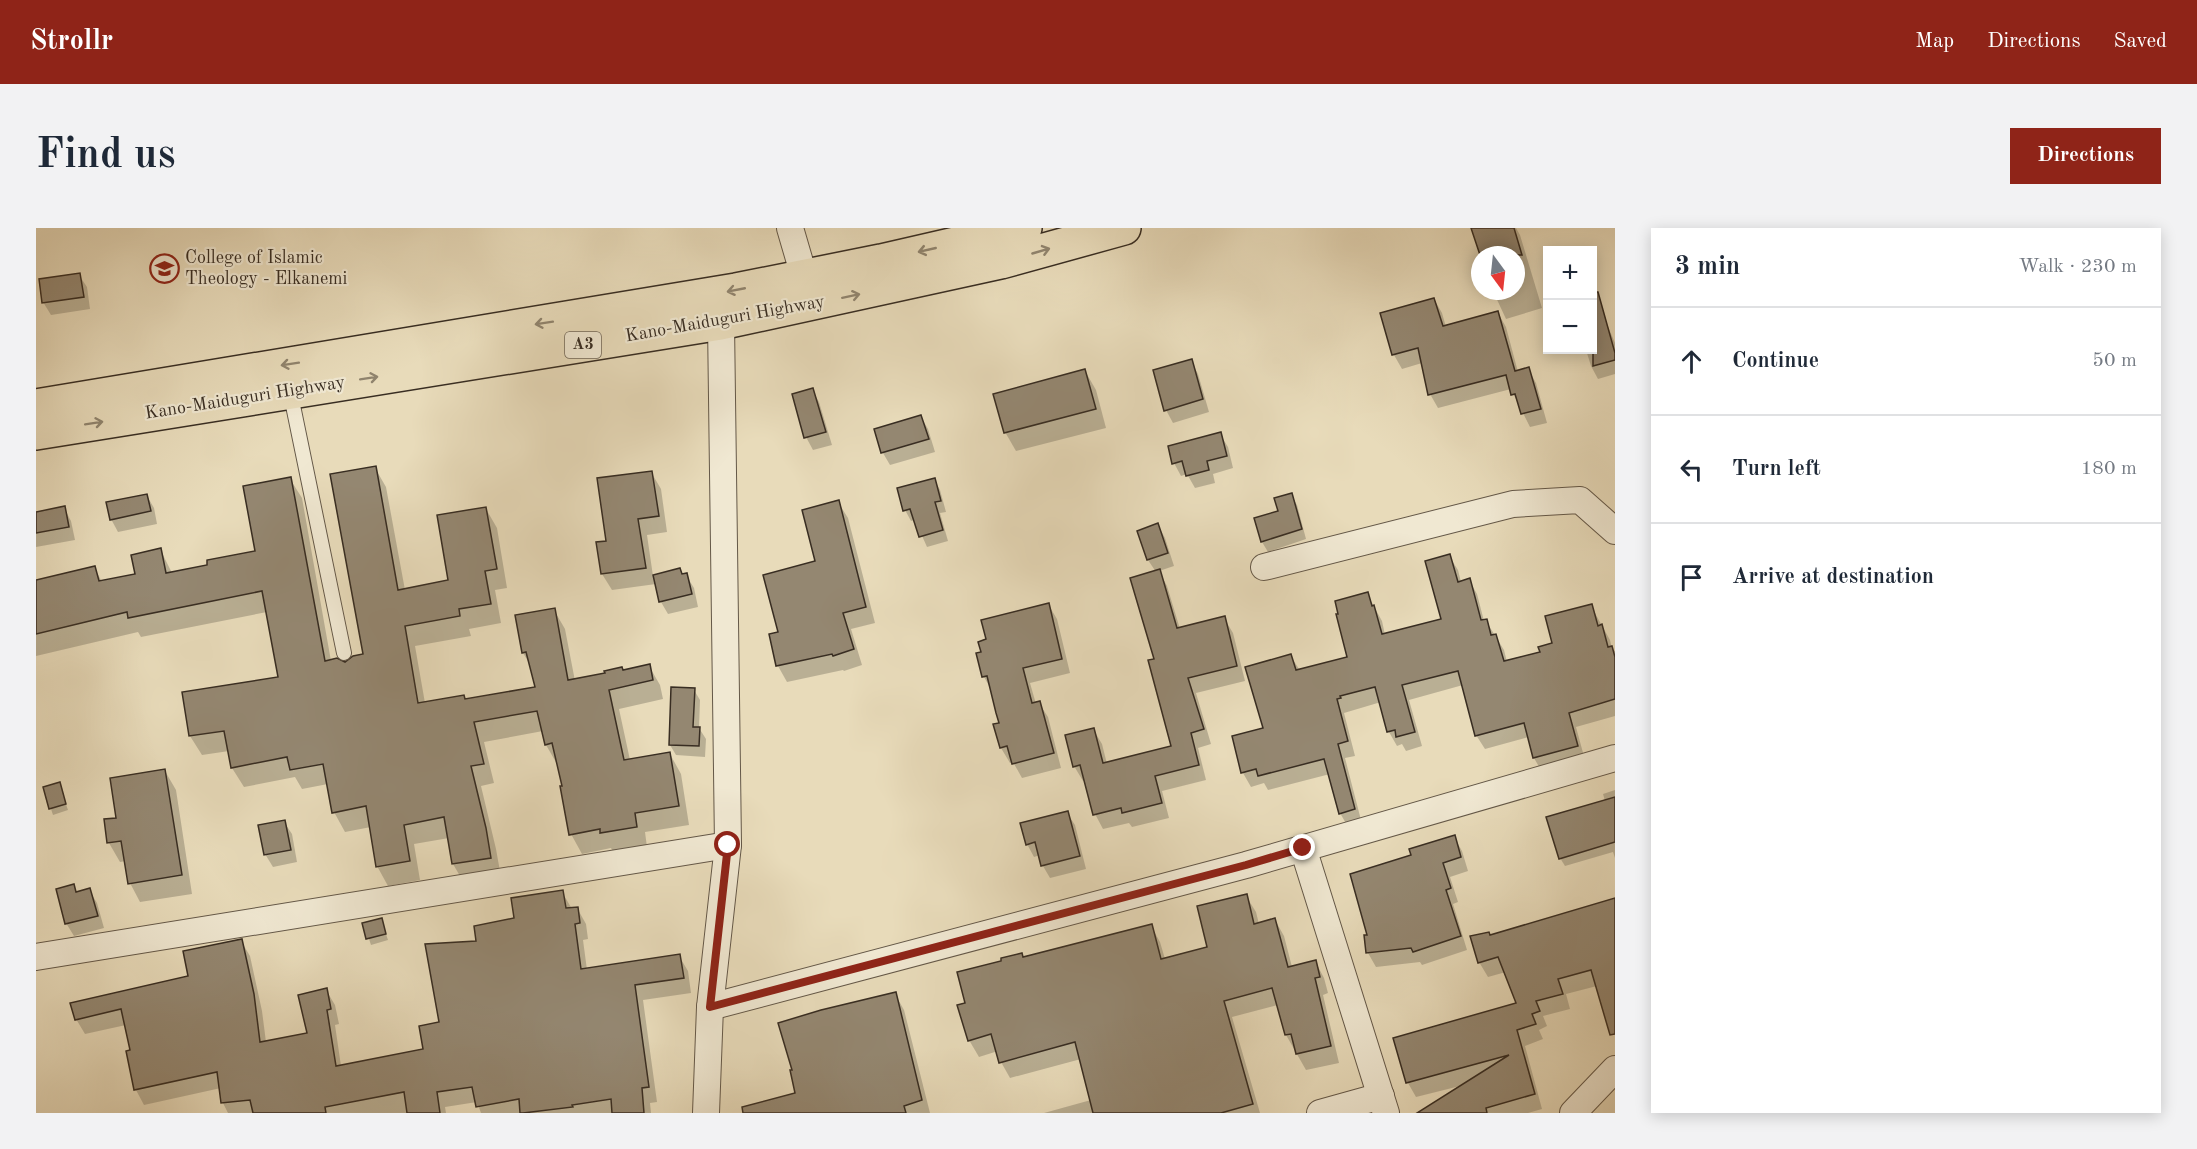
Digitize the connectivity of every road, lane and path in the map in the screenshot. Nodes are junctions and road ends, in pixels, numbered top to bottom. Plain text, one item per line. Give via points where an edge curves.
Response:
1 (790, 228) edge
2 (1025, 228) edge
3 (1124, 228) edge
4 (804, 276) junction
5 (721, 323) junction
6 (290, 391) junction
7 (36, 405) edge
8 (36, 433) edge
9 (1615, 531) edge
10 (1264, 567) dead end
11 (344, 654) dead end
12 (1615, 758) edge
13 (728, 845) junction
14 (1303, 848) junction
15 (36, 957) edge
16 (710, 1007) junction
17 (1615, 1068) edge
18 (1383, 1105) edge
19 (706, 1113) edge
20 (1320, 1113) edge
21 (1573, 1113) edge

1 - 4 street
2 -> 4 highway, Kano-Maiduguri Highway / A3
5 -> 3 highway, Kano-Maiduguri Highway / A3 via 1001,262
4 -> 7 highway, Kano-Maiduguri Highway / A3
6 -> 5 highway, Kano-Maiduguri Highway / A3
5 - 13 street
8 -> 6 highway, Kano-Maiduguri Highway / A3
6 - 11 lane
9 - 10 street via 1580,500 1513,504
12 - 14 street
13 - 15 street
13 - 16 street
14 - 16 street
14 - 18 street
16 - 19 street
17 - 21 street
18 - 20 street

